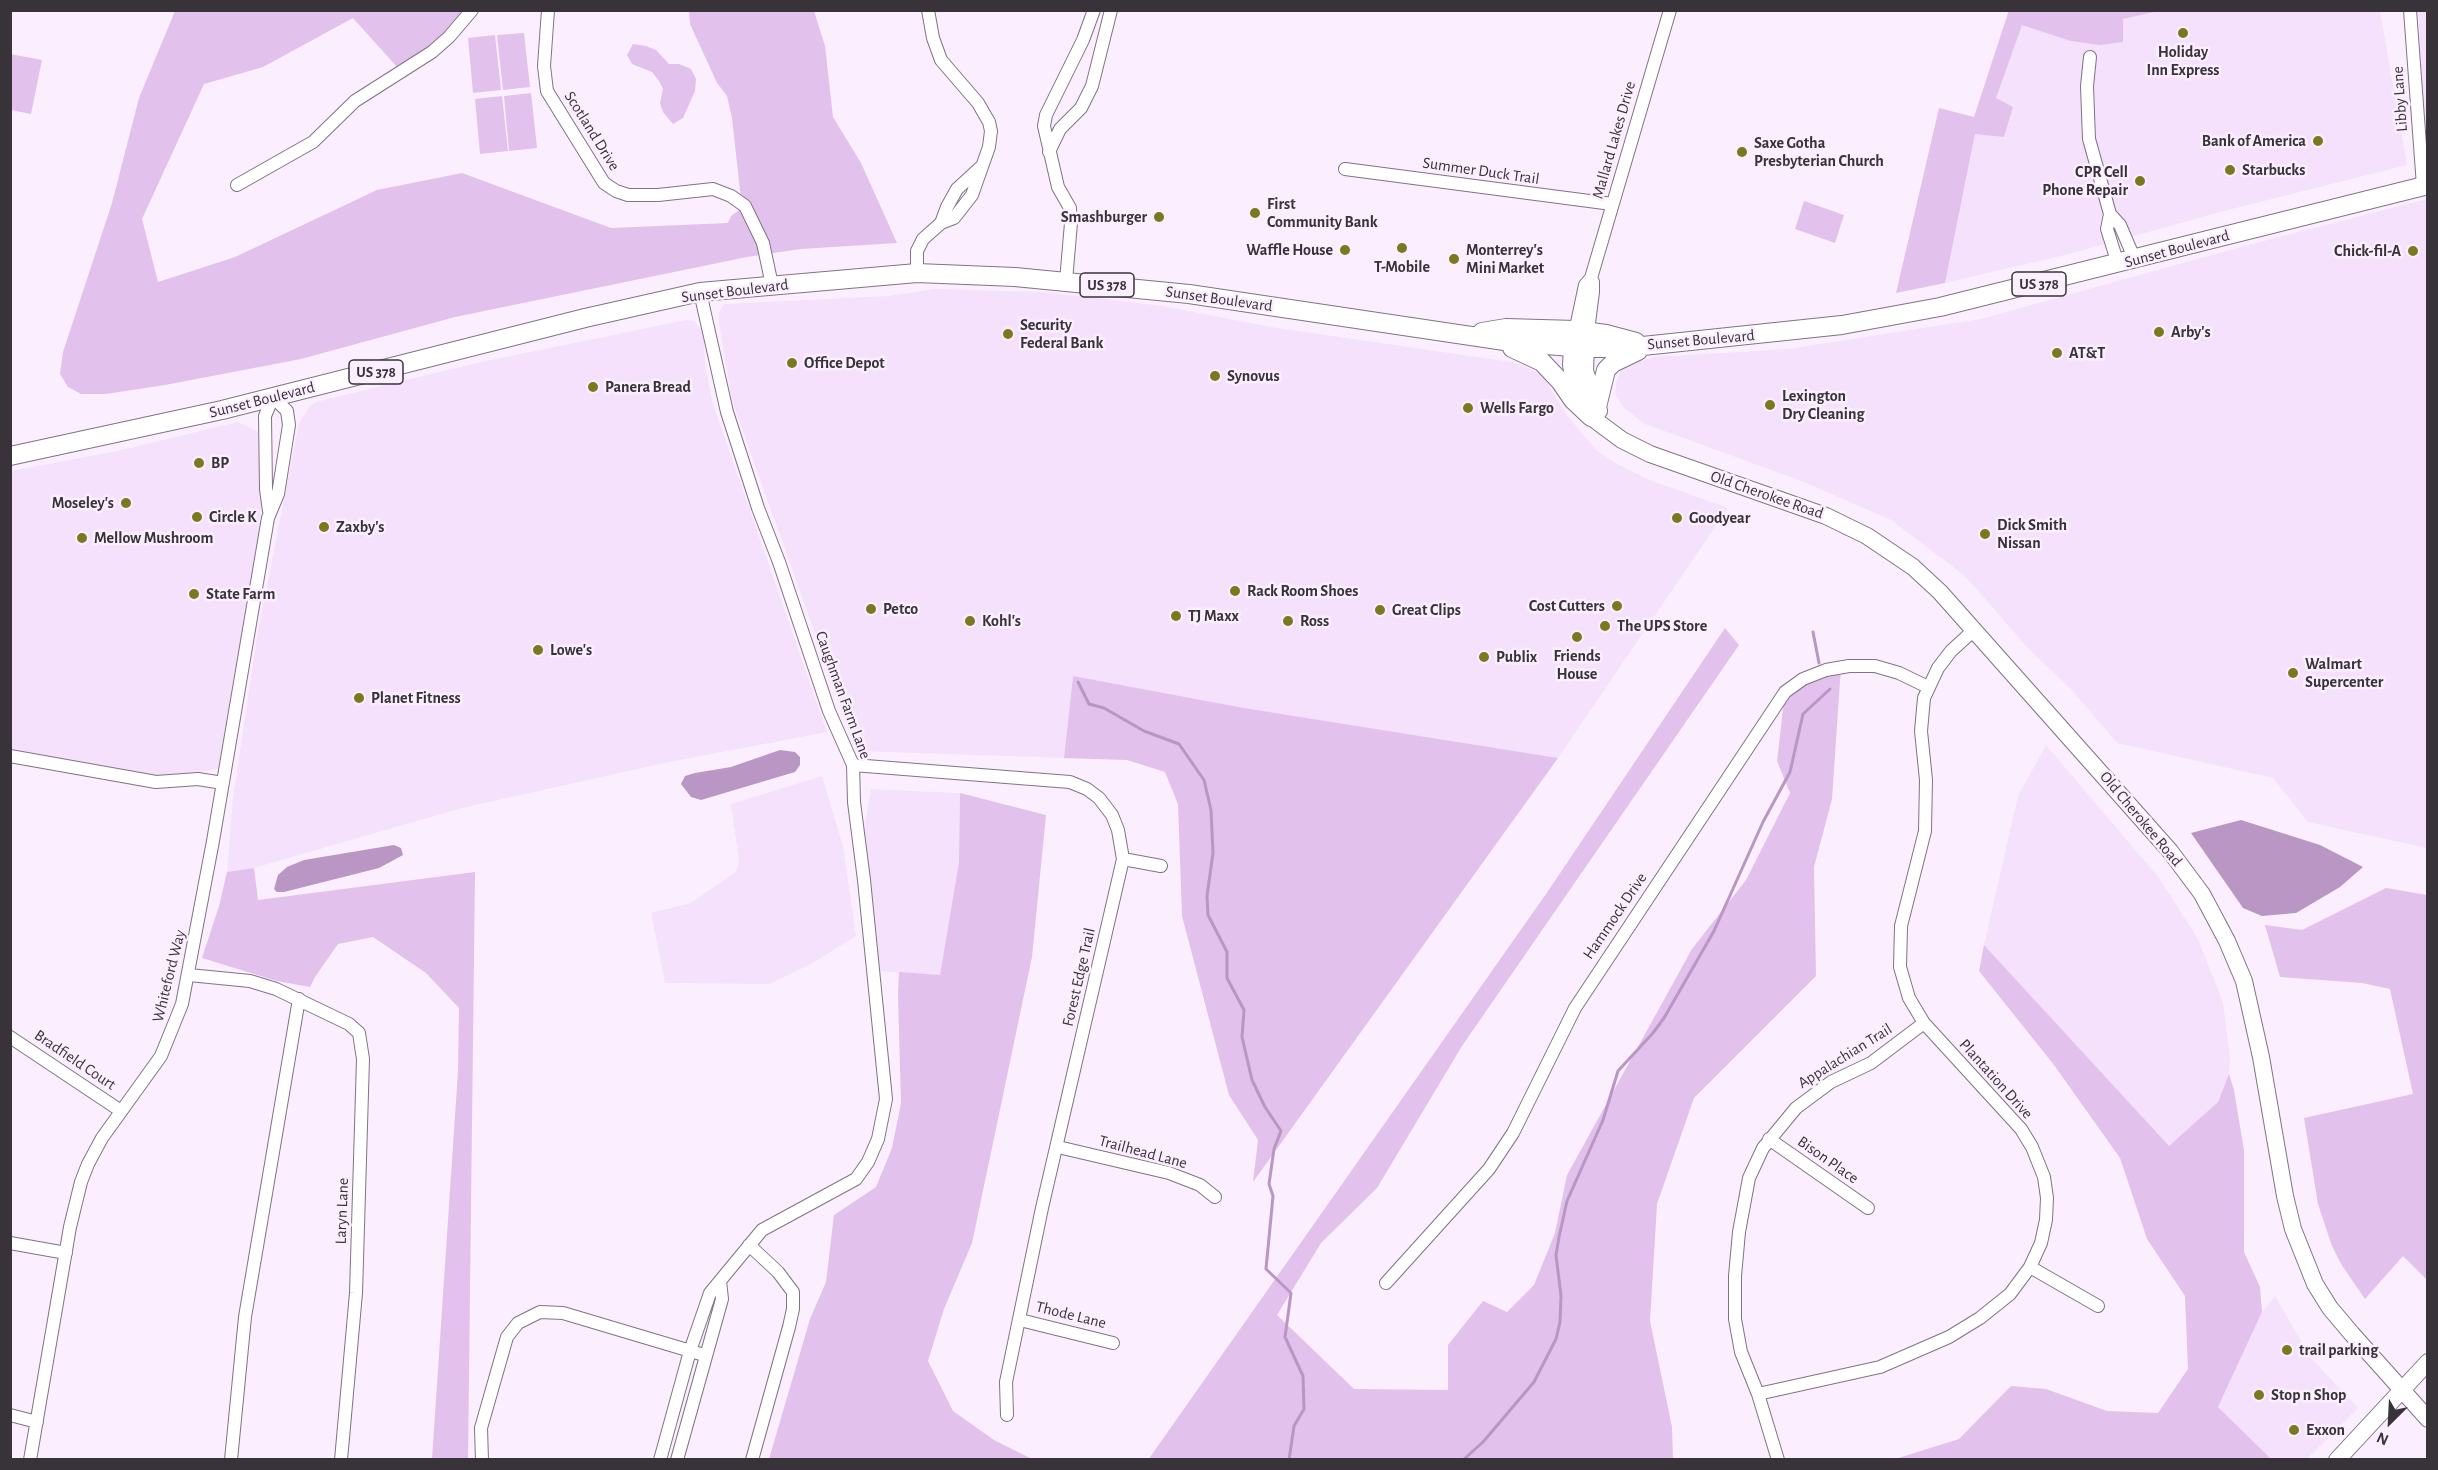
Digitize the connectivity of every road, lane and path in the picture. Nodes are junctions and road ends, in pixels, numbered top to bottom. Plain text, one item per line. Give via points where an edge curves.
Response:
1 (472, 10) edge
2 (548, 10) edge
3 (928, 10) edge
4 (1094, 10) edge
5 (1111, 10) edge
6 (1670, 10) edge
7 (2410, 10) edge
8 (2090, 57) dead end
9 (1049, 152) junction
10 (1345, 169) dead end
11 (237, 185) dead end
12 (2425, 185) edge
13 (1612, 204) junction
14 (2110, 214) junction
15 (2126, 262) junction
16 (917, 273) junction
17 (1066, 281) junction
18 (772, 285) junction
19 (700, 292) junction
20 (1476, 336) junction
21 (1580, 339) junction
22 (1649, 345) junction
23 (273, 398) junction
24 (1598, 417) junction
25 (10, 456) edge
26 (270, 511) junction
27 (1974, 630) junction
28 (1928, 687) junction
29 (10, 756) edge
30 (853, 765) junction
31 (223, 783) junction
32 (1123, 859) junction
33 (1161, 866) dead end
34 (189, 975) junction
35 (299, 999) junction
36 (1924, 1023) junction
37 (10, 1037) edge
38 (121, 1111) junction
39 (1769, 1139) junction
40 (1058, 1147) junction
41 (1215, 1197) dead end
42 (1868, 1208) dead end
43 (10, 1243) edge
44 (749, 1245) junction
45 (66, 1253) junction
46 (2030, 1268) junction
47 (720, 1281) junction
48 (1386, 1283) dead end
49 (2098, 1306) dead end
50 (1020, 1320) junction
51 (1113, 1343) dead end
52 (690, 1352) junction
53 (704, 1355) junction
54 (2427, 1362) edge
55 (2401, 1390) junction
56 (1758, 1394) junction
57 (10, 1415) edge
58 (1007, 1415) dead end
59 (2427, 1419) edge
60 (37, 1422) junction
61 (30, 1460) edge
62 (231, 1460) edge
63 (341, 1460) edge
64 (482, 1460) edge
65 (660, 1460) edge
66 (676, 1460) edge
67 (752, 1460) edge
68 (1778, 1460) edge
69 (2337, 1460) edge

1 - 11 street via 432,52 355,101 313,142
2 - 18 street, Scotland Drive via 544,66 547,91 604,183 628,195 713,189 731,196 744,206 763,243
3 - 16 street via 941,60 989,122 989,147 968,202 954,218 931,231 920,245
4 - 9 street via 1046,115
5 - 9 street via 1092,86 1081,108 1059,129
6 - 13 street, Mallard Lakes Drive
7 - 12 street, Libby Lane
8 - 14 street via 2089,140
9 - 17 street via 1058,187 1070,208
10 - 13 street, Summer Duck Trail
12 - 15 main road, Sunset Boulevard / US 378
13 - 21 street, Mallard Lakes Drive via 1591,278 1593,292
14 - 15 street via 2120,225
14 - 15 street via 2107,229
15 - 22 main road, Sunset Boulevard / US 378 via 1891,317
16 - 17 main road, Sunset Boulevard / US 378
16 - 18 main road, Sunset Boulevard / US 378
17 - 20 main road, Sunset Boulevard / US 378 via 1190,294
18 - 19 main road, Sunset Boulevard / US 378
19 - 23 main road, Sunset Boulevard / US 378
19 - 30 street, Caughman Farm Lane via 728,412 758,508
20 - 21 main road, Sunset Boulevard / US 378
20 - 24 main road via 1520,350 1542,362 1573,400
21 - 22 main road, Sunset Boulevard via 1623,337
21 - 24 street
22 - 24 main road via 1606,370
23 - 25 main road, Sunset Boulevard / US 378
23 - 26 street, Whiteford Way via 265,416
23 - 26 street, Whiteford Way via 287,411 289,425 278,494
24 - 27 street, Old Cherokee Road via 1622,440 1650,454 1854,528 1913,567
26 - 31 street, Whiteford Way
27 - 28 street, Plantation Drive via 1944,659
27 - 55 street, Old Cherokee Road via 2113,784 2202,894 2244,981 2262,1057 2285,1196 2302,1255 2330,1308
28 - 36 street, Plantation Drive via 1921,731 1926,780 1925,831 1901,926 1899,957 1909,998
28 - 48 street, Hammock Drive via 1875,666 1849,666 1811,676 1785,692 1586,990 1513,1133 1489,1170
29 - 31 street via 156,782 198,779
30 - 32 street, Forest Edge Trail via 1070,782 1099,798 1112,815
30 - 44 street, Caughman Farm Lane via 886,1099 878,1138 856,1179 762,1230
31 - 34 street, Whiteford Way
32 - 33 street
32 - 40 street, Forest Edge Trail
34 - 35 street, Laryn Lane via 250,981
34 - 38 street, Whiteford Way via 167,1044
35 - 62 street via 245,1317
35 - 63 street, Laryn Lane via 349,1024 359,1033 362,1045 356,1293
36 - 39 street, Appalachian Trail via 1870,1063 1813,1094
36 - 46 street, Plantation Drive via 2021,1130 2037,1157 2044,1177 2047,1209 2041,1243
37 - 38 street, Bradfield Court
38 - 45 street, Whiteford Way via 88,1164 75,1204
39 - 42 street, Bison Place
39 - 56 street, Appalachian Trail via 1744,1199 1735,1276 1741,1352
40 - 41 street, Trailhead Lane via 1169,1173 1200,1185
40 - 50 street, Forest Edge Trail
43 - 45 street
44 - 47 street, Caughman Farm Lane
44 - 67 street via 793,1292 789,1327
45 - 60 street, Whiteford Way
46 - 49 street
46 - 56 street, Plantation Drive via 2002,1301 1928,1348 1871,1369
47 - 52 street, Caughman Farm Lane via 710,1293
47 - 53 street via 722,1299
50 - 51 street, Thode Lane
50 - 58 street, Forest Edge Trail via 1006,1382
52 - 53 street
52 - 64 street via 563,1313 540,1312 518,1323 507,1336 481,1428
52 - 65 street, Caughman Farm Lane
53 - 66 street
54 - 55 street
55 - 59 street, Old Cherokee Road
55 - 69 street
56 - 68 street, Appalachian Trail
57 - 60 street
60 - 61 street, Whiteford Way

